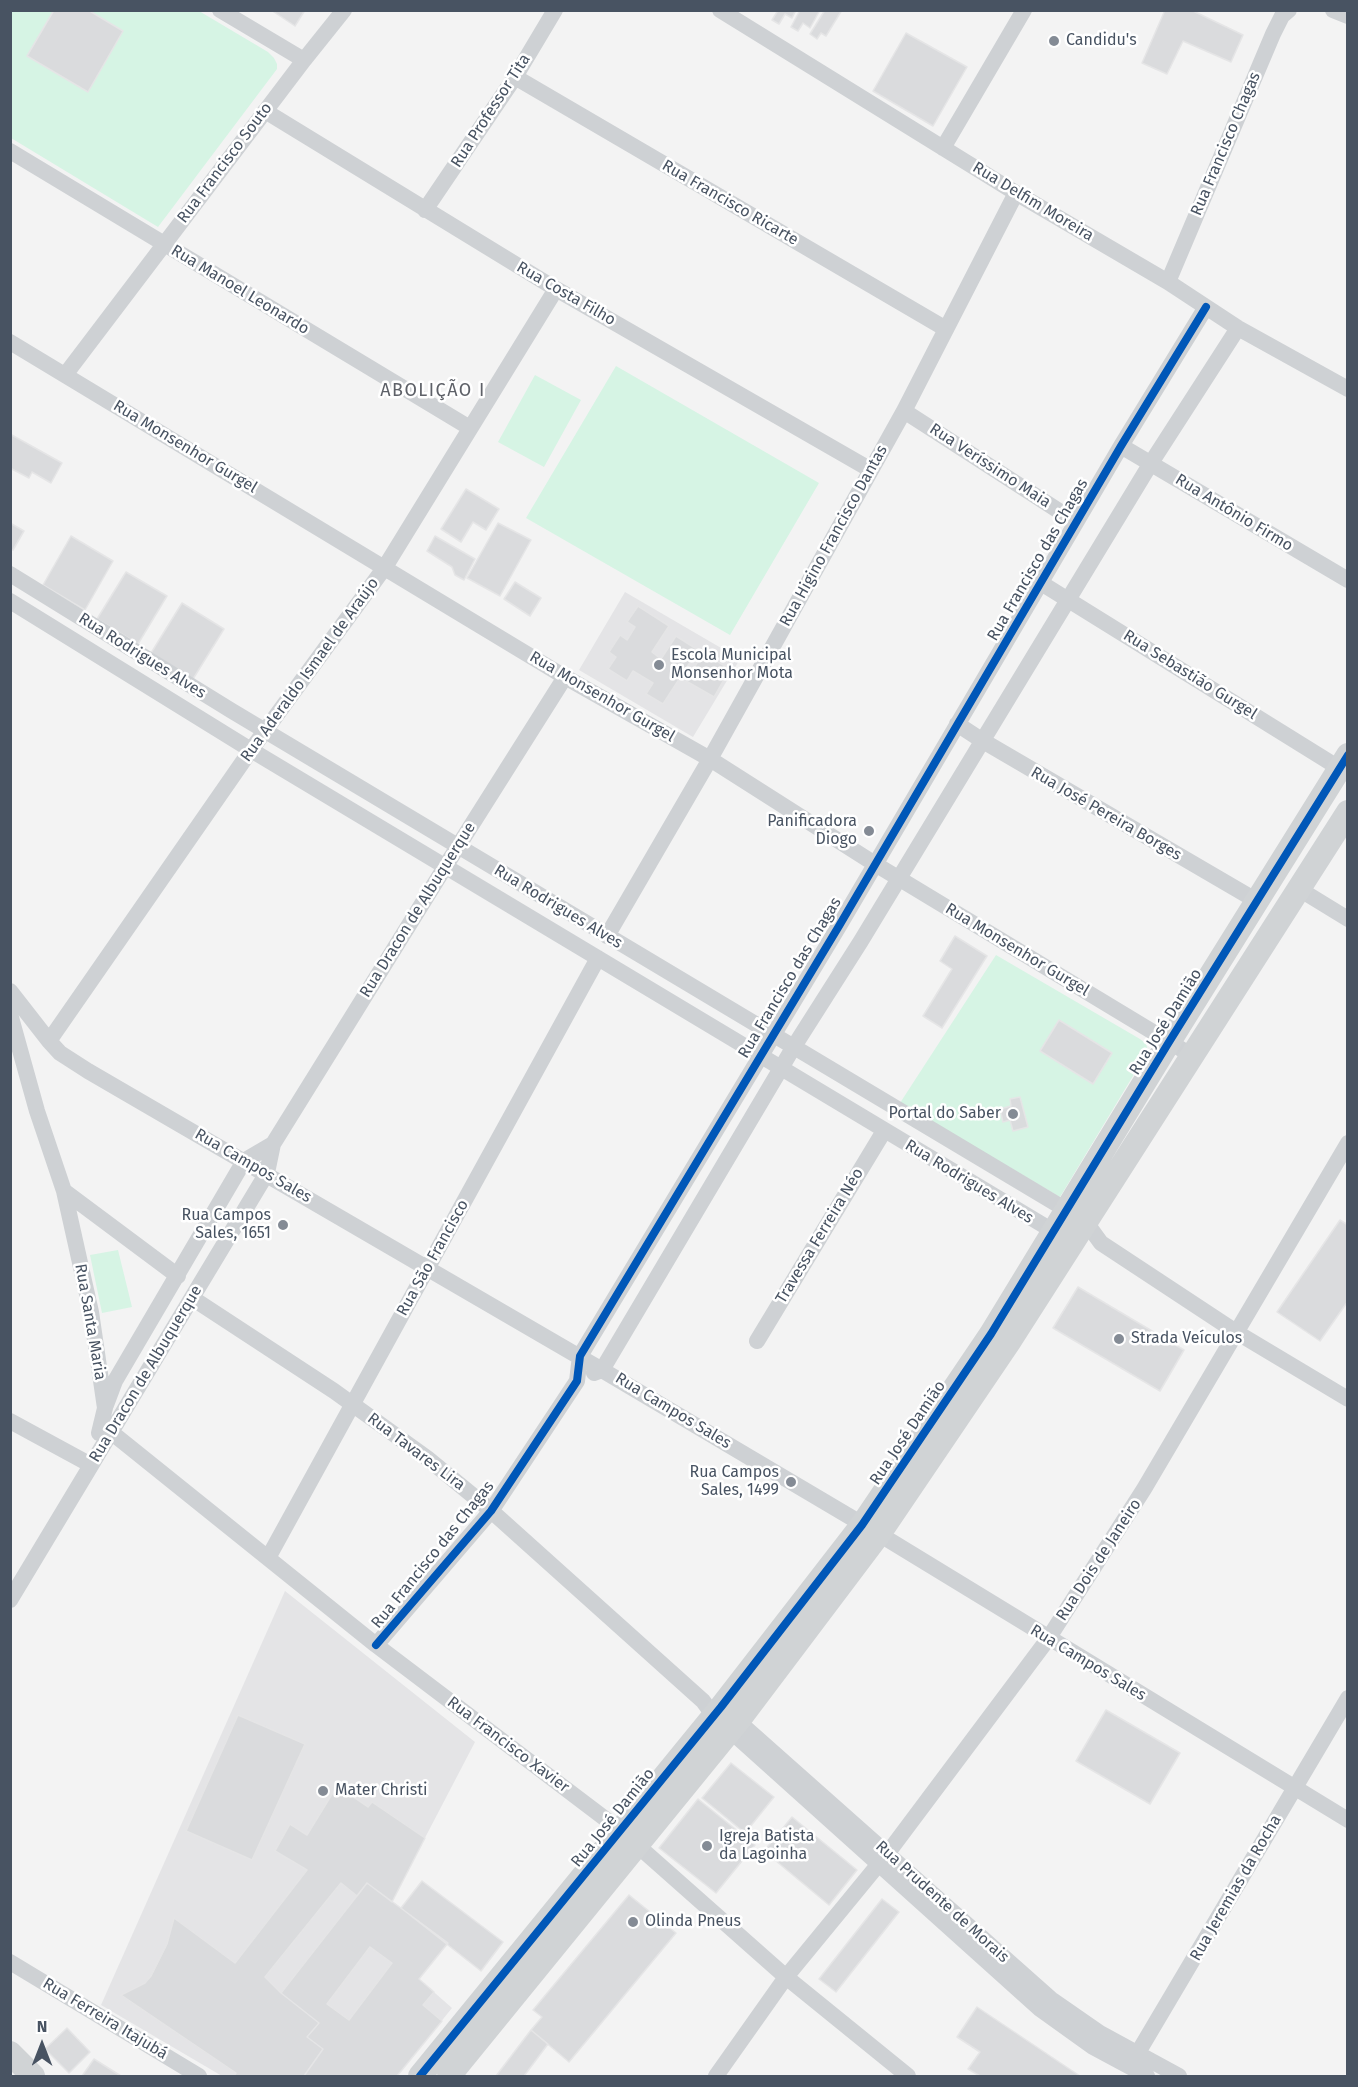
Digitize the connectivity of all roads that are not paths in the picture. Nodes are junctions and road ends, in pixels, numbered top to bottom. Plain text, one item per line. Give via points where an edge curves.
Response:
1 (220, 10) edge
2 (344, 10) edge
3 (555, 10) edge
4 (720, 10) edge
5 (1024, 10) edge
6 (1289, 10) edge
7 (1333, 10) edge
8 (1347, 16) edge
9 (304, 60) junction
10 (514, 77) junction
11 (265, 111) junction
12 (944, 148) junction
13 (10, 151) edge
14 (1016, 193) junction
15 (425, 210) junction
16 (164, 244) junction
17 (1168, 282) junction
18 (556, 289) junction
19 (1206, 307) junction
20 (1238, 328) junction
21 (946, 329) junction
22 (10, 342) edge
23 (65, 375) junction
24 (1347, 389) edge
25 (904, 411) junction
26 (470, 428) junction
27 (1121, 446) junction
28 (1151, 463) junction
29 (871, 470) junction
30 (1076, 522) junction
31 (385, 567) junction
32 (10, 574) edge
33 (1347, 580) edge
34 (1041, 583) junction
35 (1068, 599) junction
36 (10, 601) edge
37 (566, 677) junction
38 (957, 724) junction
39 (265, 731) junction
40 (982, 741) junction
41 (251, 750) junction
42 (710, 759) junction
43 (1343, 761) edge
44 (1347, 812) edge
45 (458, 847) junction
46 (875, 864) junction
47 (445, 867) junction
48 (899, 878) junction
49 (1299, 889) junction
50 (1257, 901) junction
51 (1347, 919) edge
52 (607, 936) junction
53 (598, 958) junction
54 (10, 991) edge
55 (10, 1014) edge
56 (772, 1035) junction
57 (49, 1041) junction
58 (1169, 1042) junction
59 (793, 1048) junction
60 (1191, 1055) junction
61 (759, 1056) junction
62 (781, 1069) junction
63 (884, 1131) junction
64 (1347, 1143) edge
65 (273, 1144) junction
66 (244, 1161) junction
67 (267, 1173) junction
68 (64, 1191) junction
69 (1076, 1216) junction
70 (1062, 1237) junction
71 (1101, 1243) junction
72 (427, 1268) junction
73 (178, 1276) junction
74 (192, 1298) junction
75 (1236, 1332) junction
76 (757, 1341) dead end
77 (580, 1356) junction
78 (602, 1370) junction
79 (577, 1382) junction
80 (1347, 1399) edge
81 (352, 1404) junction
82 (105, 1408) junction
83 (10, 1421) edge
84 (105, 1428) junction
85 (94, 1460) junction
86 (491, 1511) junction
87 (870, 1529) junction
88 (268, 1558) junction
89 (10, 1600) edge
90 (1048, 1639) junction
91 (376, 1645) junction
92 (1347, 1698) edge
93 (721, 1715) junction
94 (1294, 1788) junction
95 (1347, 1820) edge
96 (629, 1837) junction
97 (883, 1858) junction
98 (10, 1962) edge
99 (786, 1977) junction
100 (10, 2053) edge
101 (1130, 2066) edge
102 (33, 2076) edge
103 (199, 2076) edge
104 (420, 2076) edge
105 (448, 2076) edge
106 (716, 2076) edge
107 (908, 2076) edge
108 (1147, 2076) edge
109 (1179, 2076) edge

1 - 9 street
2 - 9 street, Rua Francisco Souto
3 - 10 street, Rua Professor Tita
4 - 12 street, Rua Delfim Moreira
5 - 12 street
6 - 17 street, Rua Francisco Chagas via 1273,34
7 - 8 street
9 - 11 street, Rua Francisco Souto
10 - 15 street, Rua Professor Tita
10 - 21 street, Rua Francisco Ricarte
11 - 15 street, Rua Costa Filho
11 - 16 street, Rua Francisco Souto
12 - 14 street, Rua Delfim Moreira
13 - 16 street, Rua Manoel Leonardo
14 - 17 street, Rua Delfim Moreira
14 - 21 street, Rua Higino Francisco Dantas
15 - 18 street, Rua Costa Filho
16 - 23 street, Rua Francisco Souto
16 - 26 street, Rua Manoel Leonardo
17 - 19 street, Rua Delfim Moreira
18 - 26 street, Rua Aderaldo Ismael de Araújo
18 - 29 street, Rua Costa Filho
19 - 20 street, Rua Delfim Moreira
19 - 27 street, Rua Francisco das Chagas
20 - 24 street, Rua Delfim Moreira
20 - 28 street
21 - 25 street, Rua Higino Francisco Dantas
22 - 23 street, Rua Monsenhor Gurgel
23 - 31 street, Rua Monsenhor Gurgel
25 - 29 street, Rua Higino Francisco Dantas
25 - 30 street, Rua Veríssimo Maia
26 - 31 street, Rua Aderaldo Ismael de Araújo
27 - 28 street, Rua Antônio Firmo
27 - 30 street, Rua Francisco das Chagas
28 - 33 street, Rua Antônio Firmo
28 - 35 street
29 - 42 street, Rua Higino Francisco Dantas
30 - 34 street, Rua Francisco das Chagas
31 - 37 street, Rua Monsenhor Gurgel
31 - 39 street, Rua Aderaldo Ismael de Araújo
32 - 39 street, Rua Rodrigues Alves
34 - 35 street, Rua Sebastião Gurgel
34 - 38 street, Rua Francisco das Chagas
35 - 40 street
35 - 43 street, Rua Sebastião Gurgel
36 - 41 street, Rua Rodrigues Alves
37 - 42 street, Rua Monsenhor Gurgel
37 - 45 street, Rua Dracon de Albuquerque
38 - 40 street, Rua José Pereira Borges
38 - 46 street, Rua Francisco das Chagas
39 - 41 street, Rua Aderaldo Ismael de Araújo
39 - 45 street, Rua Rodrigues Alves
40 - 48 street
40 - 50 street, Rua José Pereira Borges
41 - 47 street, Rua Rodrigues Alves
41 - 57 street, Rua Aderaldo Ismael de Araújo
42 - 46 street, Rua Monsenhor Gurgel
42 - 52 street, Rua Higino Francisco Dantas
43 - 50 street, Rua José Damião
44 - 49 street, Rua José Damião
45 - 47 street, Rua Dracon de Albuquerque
45 - 52 street, Rua Rodrigues Alves
46 - 48 street, Rua Monsenhor Gurgel
46 - 56 street, Rua Francisco das Chagas
47 - 53 street, Rua Rodrigues Alves
47 - 65 street, Rua Dracon de Albuquerque
48 - 58 street, Rua Monsenhor Gurgel
48 - 59 street
49 - 51 street
49 - 60 street, Rua José Damião
50 - 58 street, Rua José Damião
52 - 56 street, Rua Rodrigues Alves
53 - 61 street, Rua Rodrigues Alves
53 - 72 street, Rua São Francisco
54 - 57 street, Rua Campos Sales
55 - 68 street, Rua Santa Maria
56 - 59 street, Rua Rodrigues Alves
56 - 61 street, Rua Francisco das Chagas
57 - 66 street, Rua Campos Sales via 88,1071
58 - 60 street, Rua Monsenhor Gurgel
58 - 69 street, Rua José Damião
59 - 62 street
59 - 69 street, Rua Rodrigues Alves
60 - 69 street, Rua José Damião
61 - 62 street, Rua Rodrigues Alves
61 - 77 street, Rua Francisco das Chagas
62 - 63 street, Rua Rodrigues Alves
62 - 78 street
63 - 70 street, Rua Rodrigues Alves
63 - 76 street, Travessa Ferreira Néo
64 - 75 street, Rua Dois de Janeiro
65 - 66 street, Rua Dracon de Albuquerque
65 - 67 street, Rua Dracon de Albuquerque
66 - 67 street, Rua Campos Sales
66 - 73 street, Rua Dracon de Albuquerque
67 - 72 street, Rua Campos Sales
67 - 74 street, Rua Dracon de Albuquerque
68 - 73 street
68 - 82 street, Rua Santa Maria via 91,1312
69 - 70 street, Rua José Damião
69 - 71 street, Rua Rodrigues Alves
70 - 71 street, Rua Rodrigues Alves
70 - 87 street, Rua José Damião via 1009,1342
71 - 75 street, Rua Rodrigues Alves
72 - 77 street, Rua Campos Sales
72 - 81 street, Rua São Francisco
73 - 82 street, Rua Dracon de Albuquerque via 115,1381
74 - 81 street, Rua Tavares Lira
74 - 84 street, Rua Dracon de Albuquerque
75 - 80 street, Rua Rodrigues Alves
75 - 90 street, Rua Dois de Janeiro via 1144,1489
77 - 78 street, Rua Campos Sales
77 - 79 street, Rua Francisco das Chagas
78 - 79 street
78 - 87 street, Rua Campos Sales
79 - 86 street, Rua Francisco das Chagas
81 - 86 street, Rua Tavares Lira
81 - 88 street, Rua São Francisco
82 - 84 street, Rua Santa Maria
83 - 85 street
84 - 85 street, Rua Santa Maria
84 - 88 street, Rua Francisco Xavier
85 - 89 street, Rua Dracon de Albuquerque
86 - 91 street, Rua Francisco das Chagas
86 - 93 street, Rua Tavares Lira
87 - 90 street, Rua Campos Sales
87 - 93 street, Rua José Damião
88 - 91 street, Rua Francisco Xavier
90 - 94 street, Rua Campos Sales
90 - 97 street, Rua Dois de Janeiro
91 - 96 street, Rua Francisco Xavier
92 - 94 street, Rua Jeremias da Rocha
93 - 96 street, Rua José Damião
93 - 97 street, Rua Prudente de Morais
94 - 95 street, Rua Campos Sales
94 - 101 street, Rua Jeremias da Rocha
96 - 99 street, Rua Francisco Xavier
96 - 104 street, Rua José Damião
96 - 105 street, Rua José Damião
97 - 99 street, Rua Dois de Janeiro
97 - 101 street, Rua Prudente de Morais via 1040,2009 1093,2047
98 - 103 street, Rua Ferreira Itajubá
99 - 106 street, Rua Dois de Janeiro
99 - 107 street, Rua Francisco Xavier
100 - 102 street
101 - 108 street, Rua Prudente de Morais
101 - 109 street, Rua Prudente de Morais

